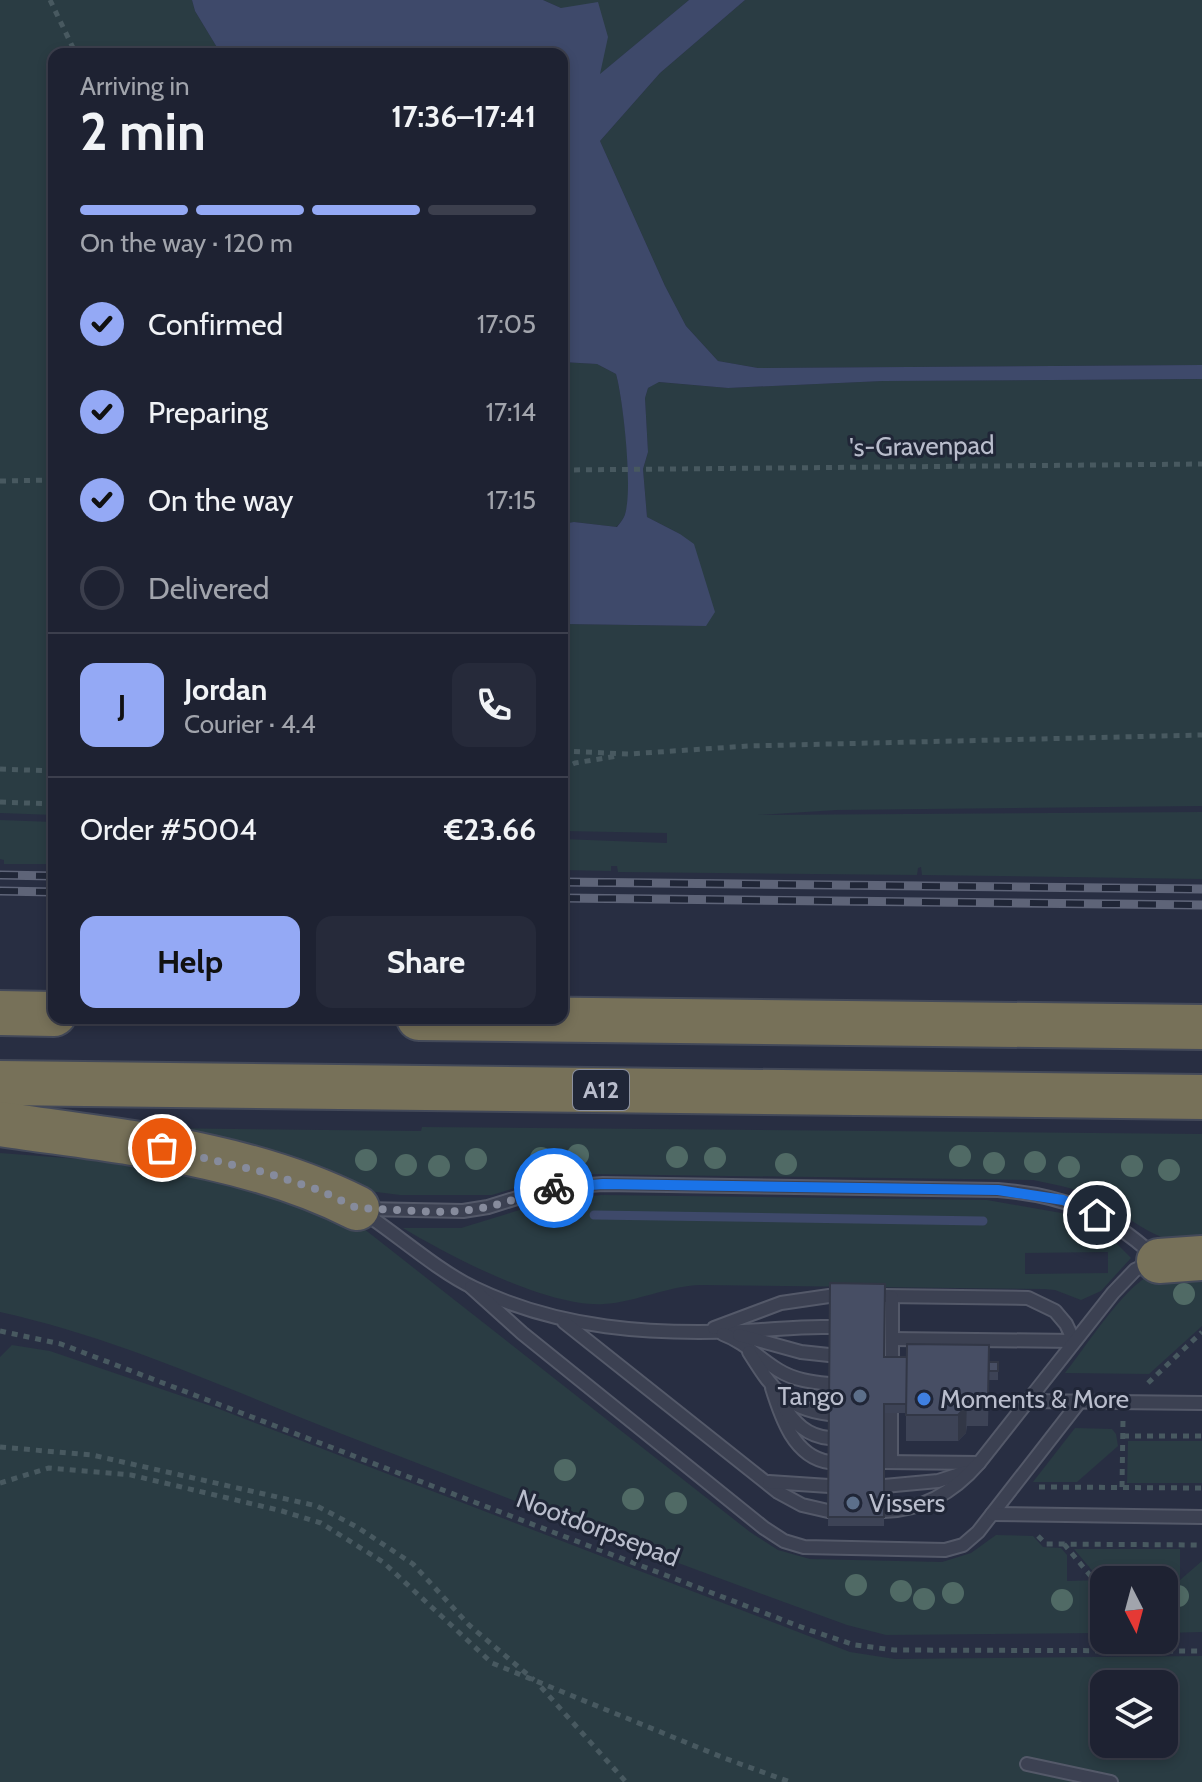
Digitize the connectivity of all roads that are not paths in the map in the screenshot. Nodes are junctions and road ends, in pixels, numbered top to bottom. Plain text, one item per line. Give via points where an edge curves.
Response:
1 (0, 1013) edge
2 (48, 1014) edge
3 (568, 1020) edge
4 (1202, 1027) edge
5 (0, 1083) edge
6 (1202, 1097) edge
7 (0, 1124) edge
8 (357, 1208) junction
9 (1202, 1258) edge
10 (1159, 1261) junction
11 (471, 1287) junction
12 (829, 1296) edge
13 (561, 1320) junction
14 (829, 1327) edge
15 (700, 1331) junction
16 (890, 1331) junction
17 (1074, 1341) junction
18 (742, 1343) junction
19 (829, 1355) edge
20 (889, 1359) edge
21 (829, 1384) edge
22 (771, 1385) junction
23 (1027, 1401) junction
24 (1080, 1401) junction
25 (1202, 1403) edge
26 (829, 1414) edge
27 (889, 1414) edge
28 (829, 1438) edge
29 (829, 1462) edge
30 (979, 1463) junction
31 (759, 1477) junction
32 (829, 1486) edge
33 (884, 1486) edge
34 (828, 1511) edge
35 (884, 1511) edge
36 (992, 1514) junction
37 (1202, 1517) edge
38 (1027, 1764) dead end
39 (1111, 1782) edge

1 - 2 highway
3 - 4 highway
5 - 6 highway, A12
7 - 8 highway via 208,1157 300,1184
8 - 10 lane via 463,1211 549,1188 593,1184 998,1190 1080,1206
8 - 11 lane
9 - 10 highway
10 - 17 lane via 1130,1275
11 - 13 lane
11 - 36 lane via 764,1528 790,1543 829,1549 949,1550 968,1542
12 - 15 lane via 781,1303
13 - 15 lane via 633,1330
13 - 31 lane
14 - 15 lane
15 - 18 lane
15 - 19 lane
16 - 17 lane
16 - 17 lane via 888,1296 1028,1298 1055,1311
16 - 20 lane
17 - 23 lane
18 - 21 lane via 780,1371
18 - 22 lane
22 - 26 lane via 800,1408
22 - 28 lane via 797,1425
22 - 29 lane via 795,1441 810,1456
23 - 24 lane
23 - 30 lane
24 - 25 lane
24 - 36 lane
27 - 30 lane via 888,1462
30 - 33 lane via 938,1481
30 - 35 lane via 931,1501
31 - 32 lane via 782,1485
31 - 34 lane via 793,1501
36 - 37 lane
38 - 39 lane

